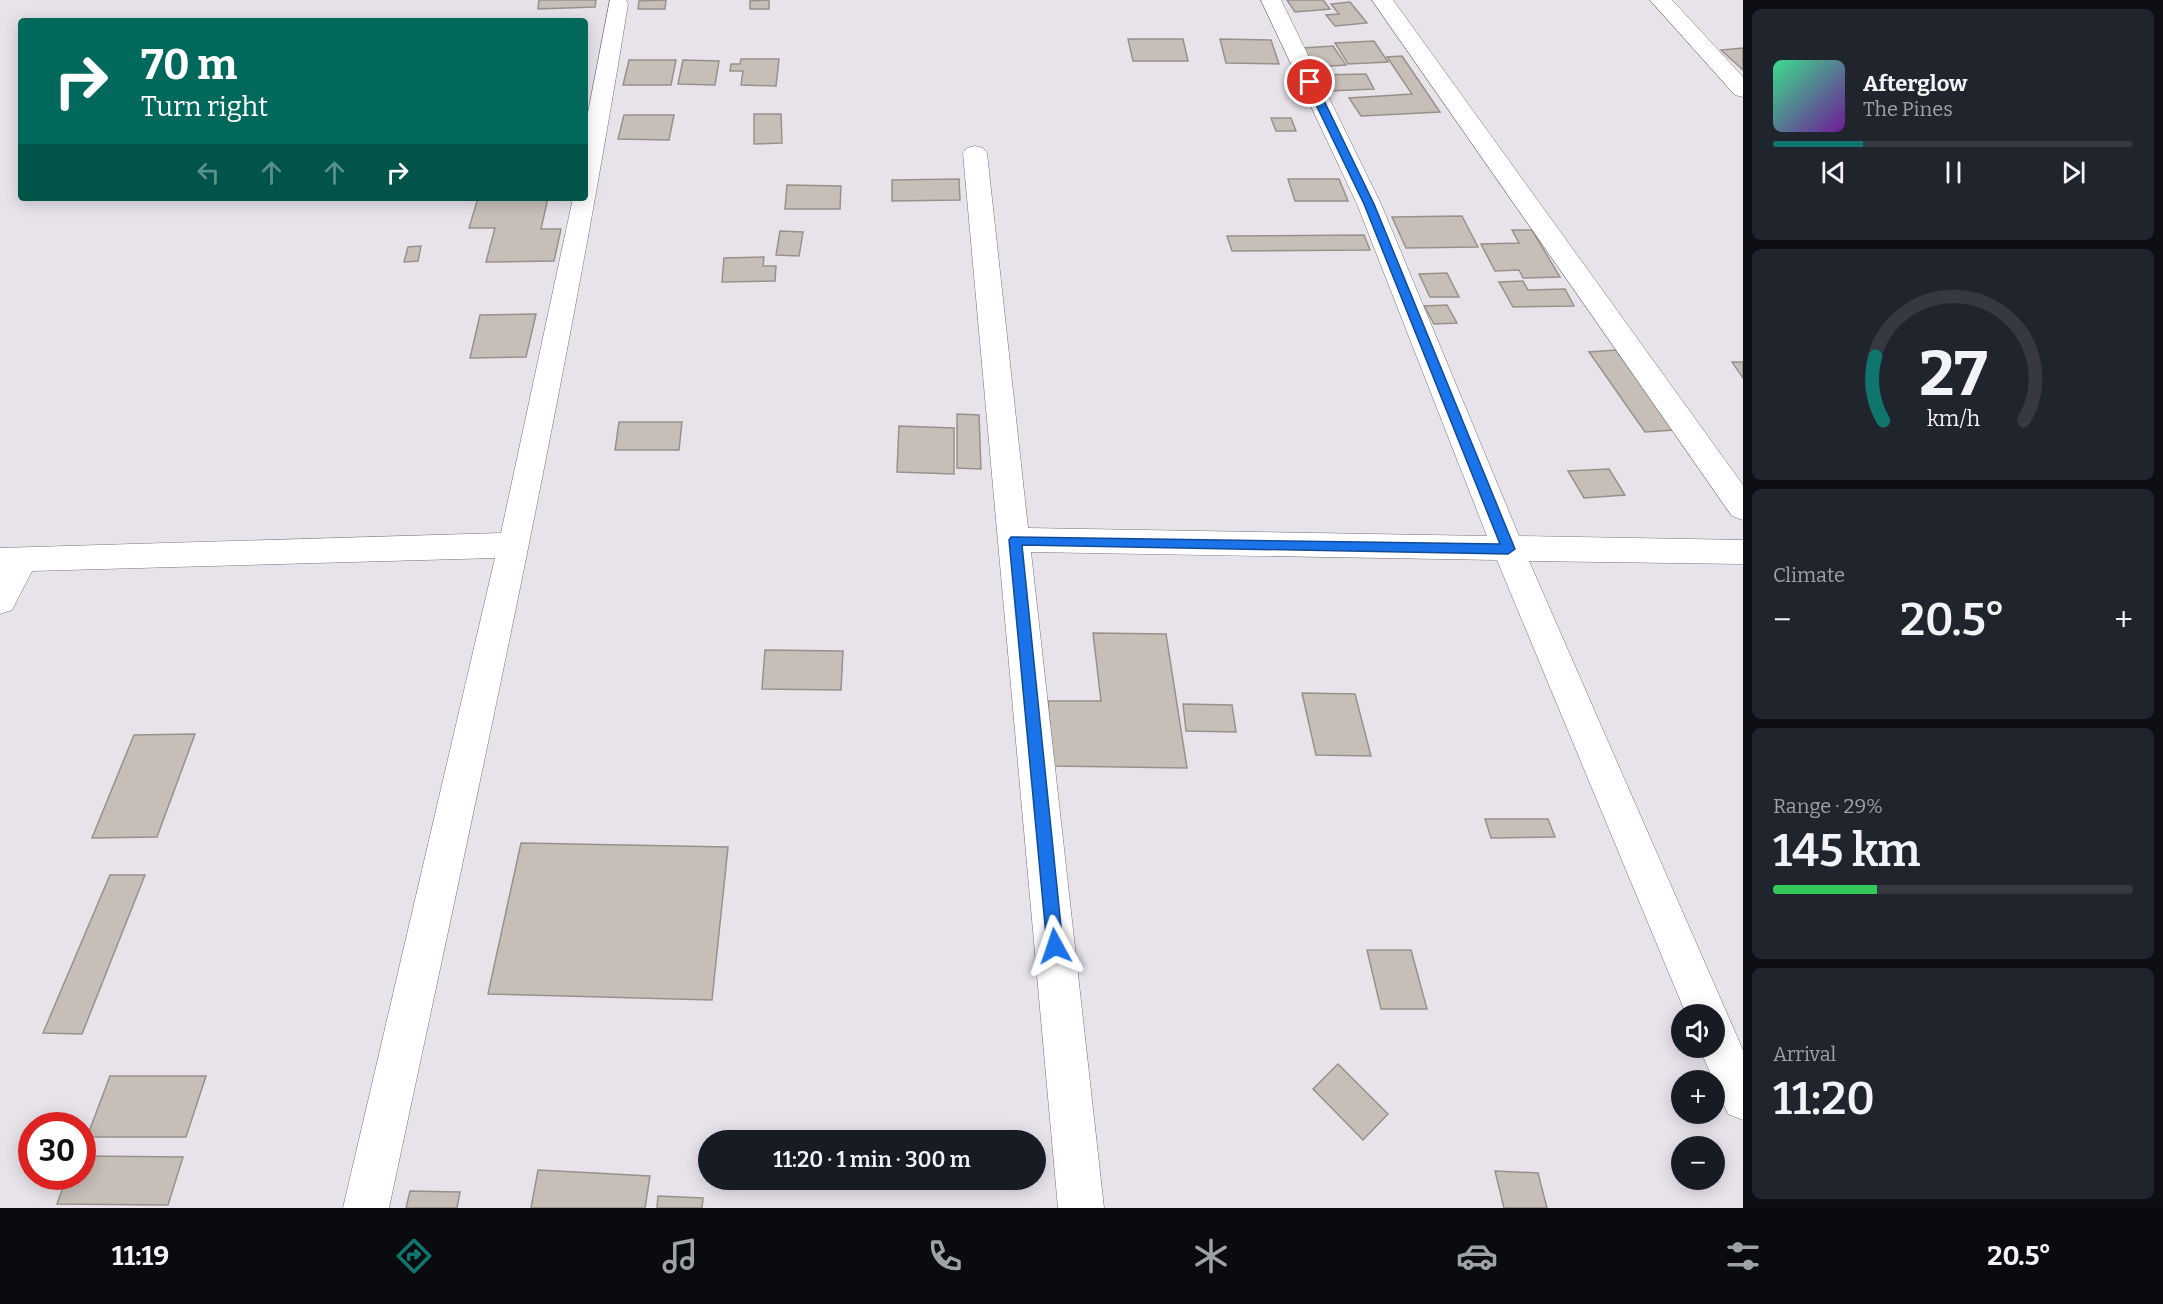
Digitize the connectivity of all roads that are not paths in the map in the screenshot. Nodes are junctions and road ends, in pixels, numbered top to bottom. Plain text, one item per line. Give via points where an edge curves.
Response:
1 (1271, 0) edge
2 (1382, 0) edge
3 (1660, 0) edge
4 (618, 4) dead end
5 (1743, 90) edge
6 (975, 153) dead end
7 (588, 180) edge
8 (584, 201) edge
9 (1743, 508) edge
10 (1015, 540) junction
11 (514, 545) junction
12 (1508, 549) junction
13 (1743, 552) edge
14 (11, 559) edge
15 (0, 601) edge
16 (1703, 1004) edge
17 (1725, 1057) edge
18 (1743, 1099) edge
19 (366, 1208) edge
20 (1081, 1208) edge

1 - 12 street via 1369,204
2 - 9 street
3 - 5 street
4 - 7 street
6 - 10 street
8 - 11 street
10 - 12 street
10 - 20 street
11 - 14 street
11 - 19 street
12 - 13 street
12 - 16 street
14 - 15 street
17 - 18 street

